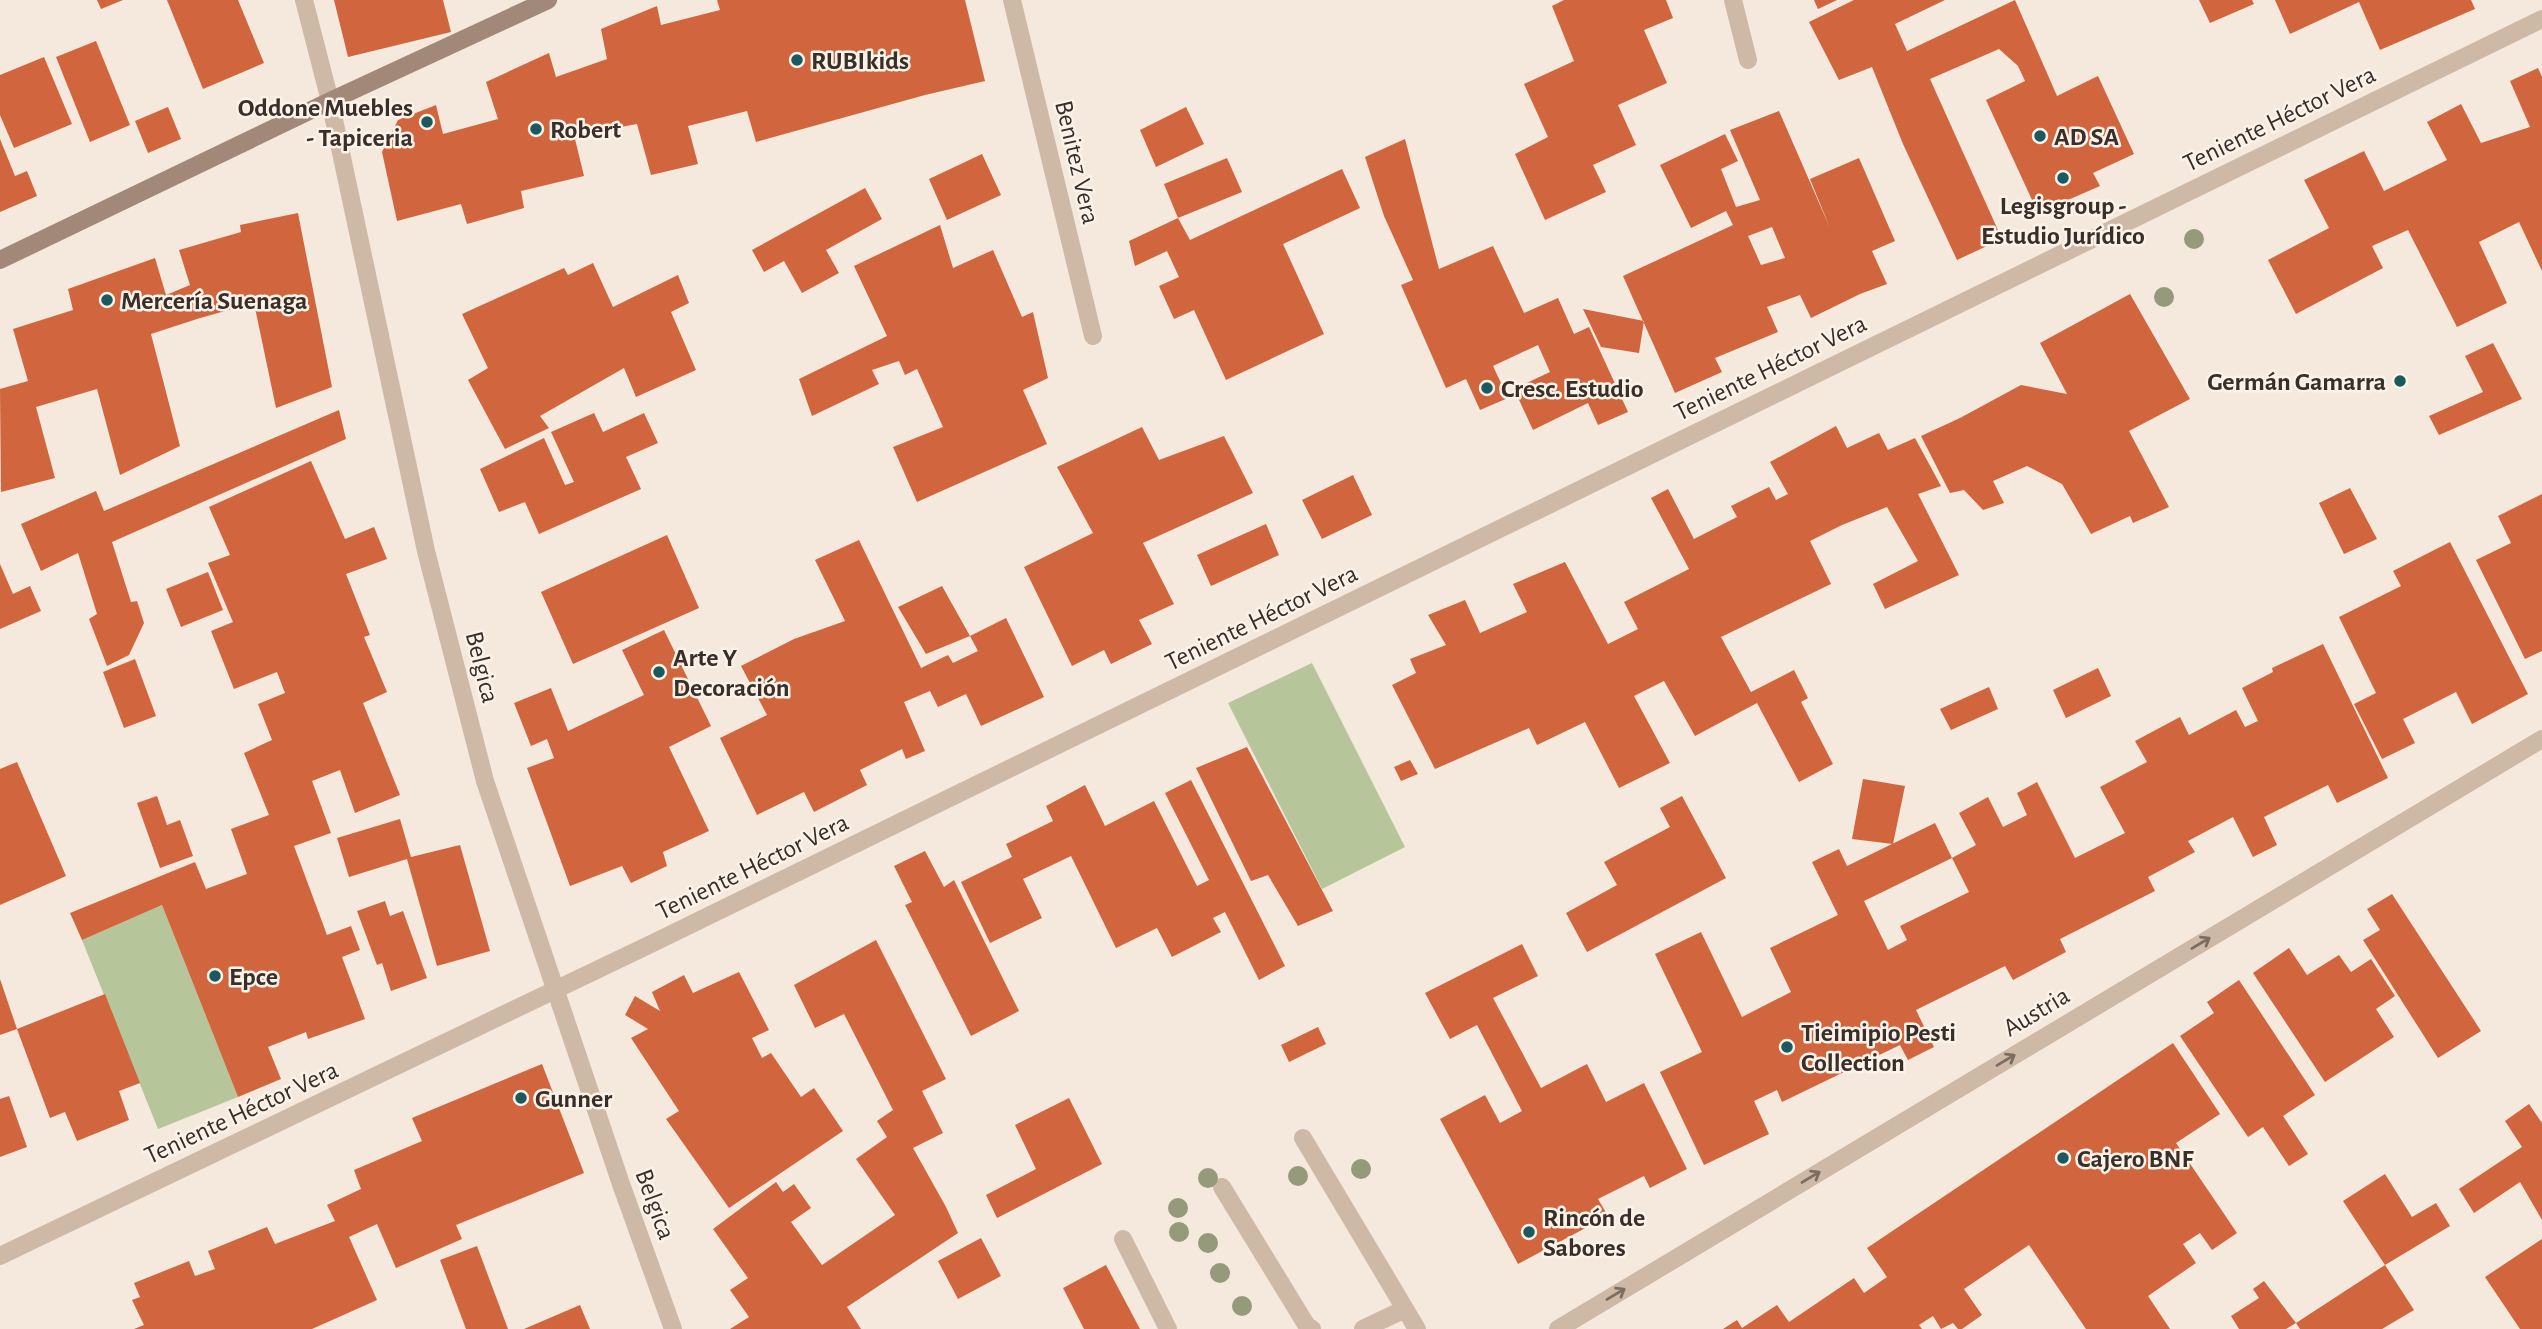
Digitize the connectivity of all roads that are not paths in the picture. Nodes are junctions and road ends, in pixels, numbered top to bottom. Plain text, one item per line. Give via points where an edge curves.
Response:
1 (304, 0) edge
2 (548, 0) edge
3 (1013, 0) edge
4 (1733, 0) edge
5 (2542, 19) edge
6 (1748, 60) dead end
7 (330, 101) junction
8 (0, 260) edge
9 (1093, 336) dead end
10 (2542, 739) edge
11 (555, 991) junction
12 (1303, 1138) dead end
13 (1222, 1187) dead end
14 (1123, 1239) dead end
15 (0, 1256) edge
16 (1405, 1310) junction
17 (673, 1329) edge
18 (1168, 1329) edge
19 (1312, 1329) edge
20 (1363, 1329) edge
21 (1417, 1329) edge
22 (1558, 1329) edge

1 - 7 street, Belgica
2 - 7 main road
3 - 9 street, Benitez Vera
4 - 6 street
5 - 11 street, Teniente Héctor Vera
7 - 8 main road
7 - 11 street, Belgica via 426,551 485,781
22 -> 10 street, Austria
11 - 15 street, Teniente Héctor Vera
11 - 17 street, Belgica
12 - 16 street
13 - 19 street
14 - 18 street
16 - 20 street
16 - 21 street

